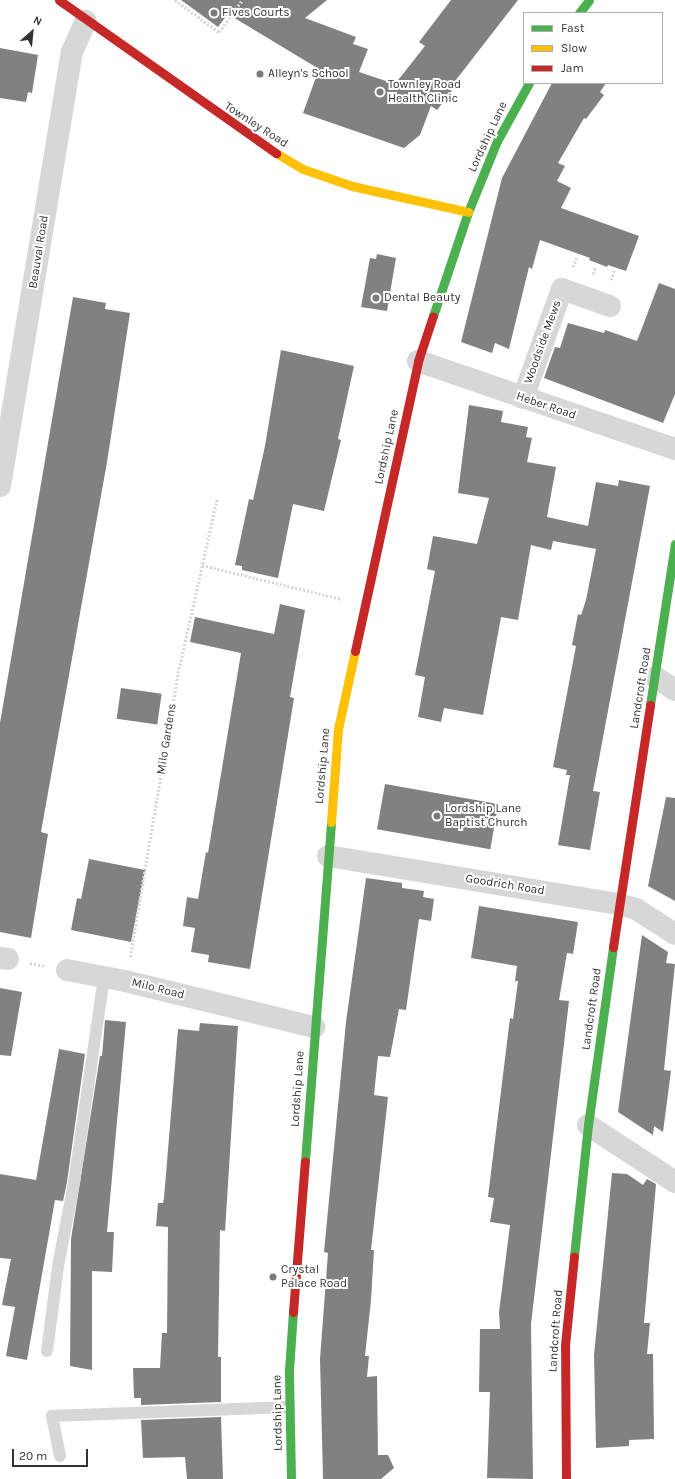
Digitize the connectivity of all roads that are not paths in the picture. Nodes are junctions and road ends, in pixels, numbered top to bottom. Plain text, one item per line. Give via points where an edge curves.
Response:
1 (59, 0) edge
2 (589, 0) edge
3 (580, 12) edge
4 (86, 21) junction
5 (528, 84) edge
6 (468, 212) junction
7 (610, 306) dead end
8 (418, 361) junction
9 (523, 398) junction
10 (675, 449) edge
11 (0, 486) edge
12 (675, 544) edge
13 (655, 677) junction
14 (675, 690) edge
15 (328, 856) junction
16 (619, 904) junction
17 (675, 934) edge
18 (67, 970) road end
19 (104, 977) junction
20 (314, 1027) junction
21 (588, 1125) junction
22 (675, 1182) edge
23 (48, 1351) dead end
24 (289, 1407) junction
25 (60, 1456) dead end
26 (291, 1479) edge
27 (566, 1479) edge

1 - 4 main road, Townley Road
2 - 3 main road
4 - 6 main road, Townley Road via 257,142 303,169 352,186
4 - 11 street, Beauval Road via 72,52
5 - 6 main road, Lordship Lane via 497,142
6 - 8 main road, Lordship Lane
7 - 9 street, Woodside Mews via 562,289
8 - 9 street, Heber Road
8 - 15 main road, Lordship Lane via 338,729
9 - 10 street, Heber Road
12 - 13 main road, Landcroft Road
13 - 14 street
13 - 16 main road, Landcroft Road
15 - 16 street, Goodrich Road
15 - 20 main road, Lordship Lane
16 - 17 street, Goodrich Road via 636,909
16 - 21 main road, Landcroft Road
18 - 19 street, Milo Road
19 - 20 street, Milo Road
19 - 23 lane via 74,1183 58,1266
20 - 24 main road, Lordship Lane via 289,1370
21 - 22 street
21 - 27 main road, Landcroft Road via 565,1345
24 - 25 lane via 52,1416
24 - 26 main road, Lordship Lane

